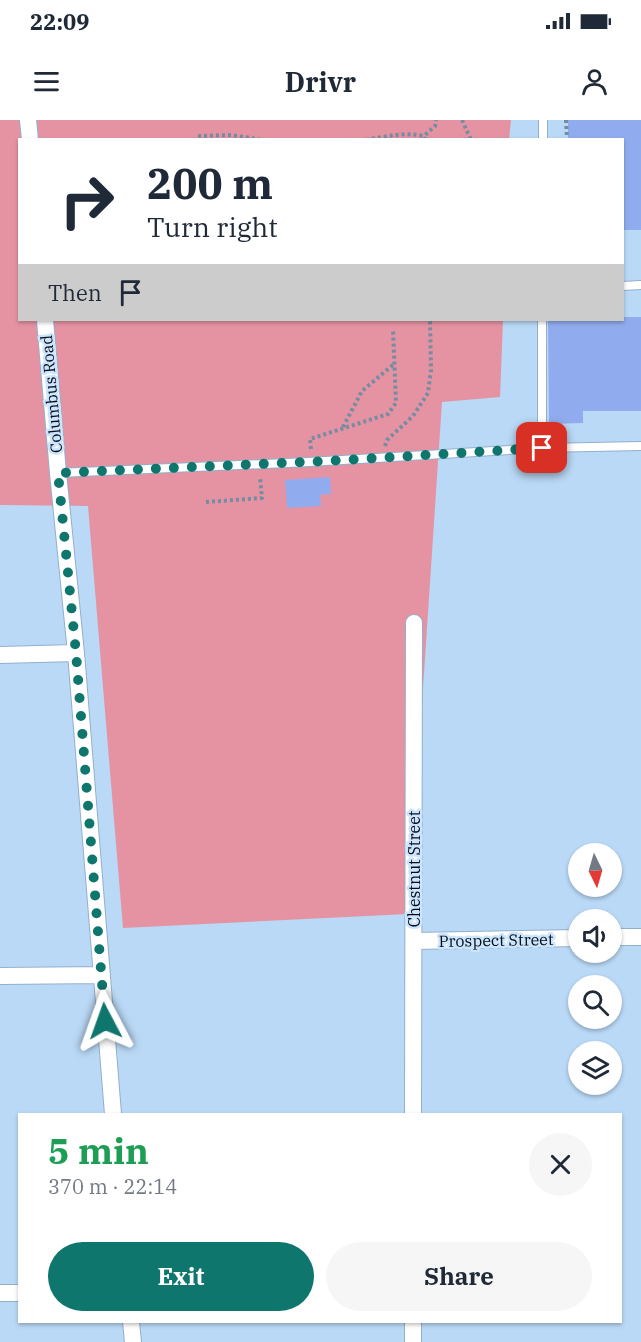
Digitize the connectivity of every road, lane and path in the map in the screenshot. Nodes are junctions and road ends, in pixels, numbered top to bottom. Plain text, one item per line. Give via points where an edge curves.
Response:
1 (28, 120) edge
2 (436, 120) edge
3 (462, 120) edge
4 (543, 120) edge
5 (566, 120) edge
6 (198, 136) dead end
7 (30, 138) edge
8 (250, 138) edge
9 (379, 138) edge
10 (424, 138) edge
11 (470, 138) edge
12 (543, 138) edge
13 (567, 138) edge
14 (641, 285) edge
15 (624, 286) edge
16 (45, 321) edge
17 (430, 321) edge
18 (542, 321) edge
19 (393, 329) dead end
20 (394, 364) junction
21 (343, 428) junction
22 (641, 446) edge
23 (542, 448) junction
24 (311, 450) dead end
25 (383, 458) junction
26 (58, 473) junction
27 (260, 476) dead end
28 (206, 502) dead end
29 (414, 622) dead end
30 (76, 653) junction
31 (0, 655) edge
32 (622, 937) edge
33 (641, 937) edge
34 (568, 938) edge
35 (414, 941) junction
36 (102, 975) junction
37 (0, 976) edge
38 (113, 1113) edge
39 (413, 1113) edge
40 (0, 1293) edge
41 (18, 1293) edge
42 (131, 1323) edge
43 (413, 1323) edge
44 (133, 1342) edge
45 (413, 1342) edge

1 - 7 street
2 - 10 path
3 - 11 path
4 - 12 lane
5 - 13 path
6 - 8 path
9 - 10 path via 411,133
14 - 15 lane
16 - 26 street, Columbus Road
17 - 25 path via 428,393 413,416 387,440
18 - 23 lane
19 - 20 path
20 - 21 path via 362,391
20 - 21 path via 396,403 388,414
21 - 24 path via 310,439
22 - 23 lane
23 - 25 lane
25 - 26 lane
26 - 30 street, Columbus Road
27 - 28 path via 262,498
29 - 35 street, Chestnut Street
30 - 31 street
30 - 36 street, Columbus Road
32 - 33 street
34 - 35 street, Prospect Street
35 - 39 street, Chestnut Street
36 - 37 street
36 - 38 street, Columbus Road
40 - 41 street
42 - 44 street
43 - 45 street

